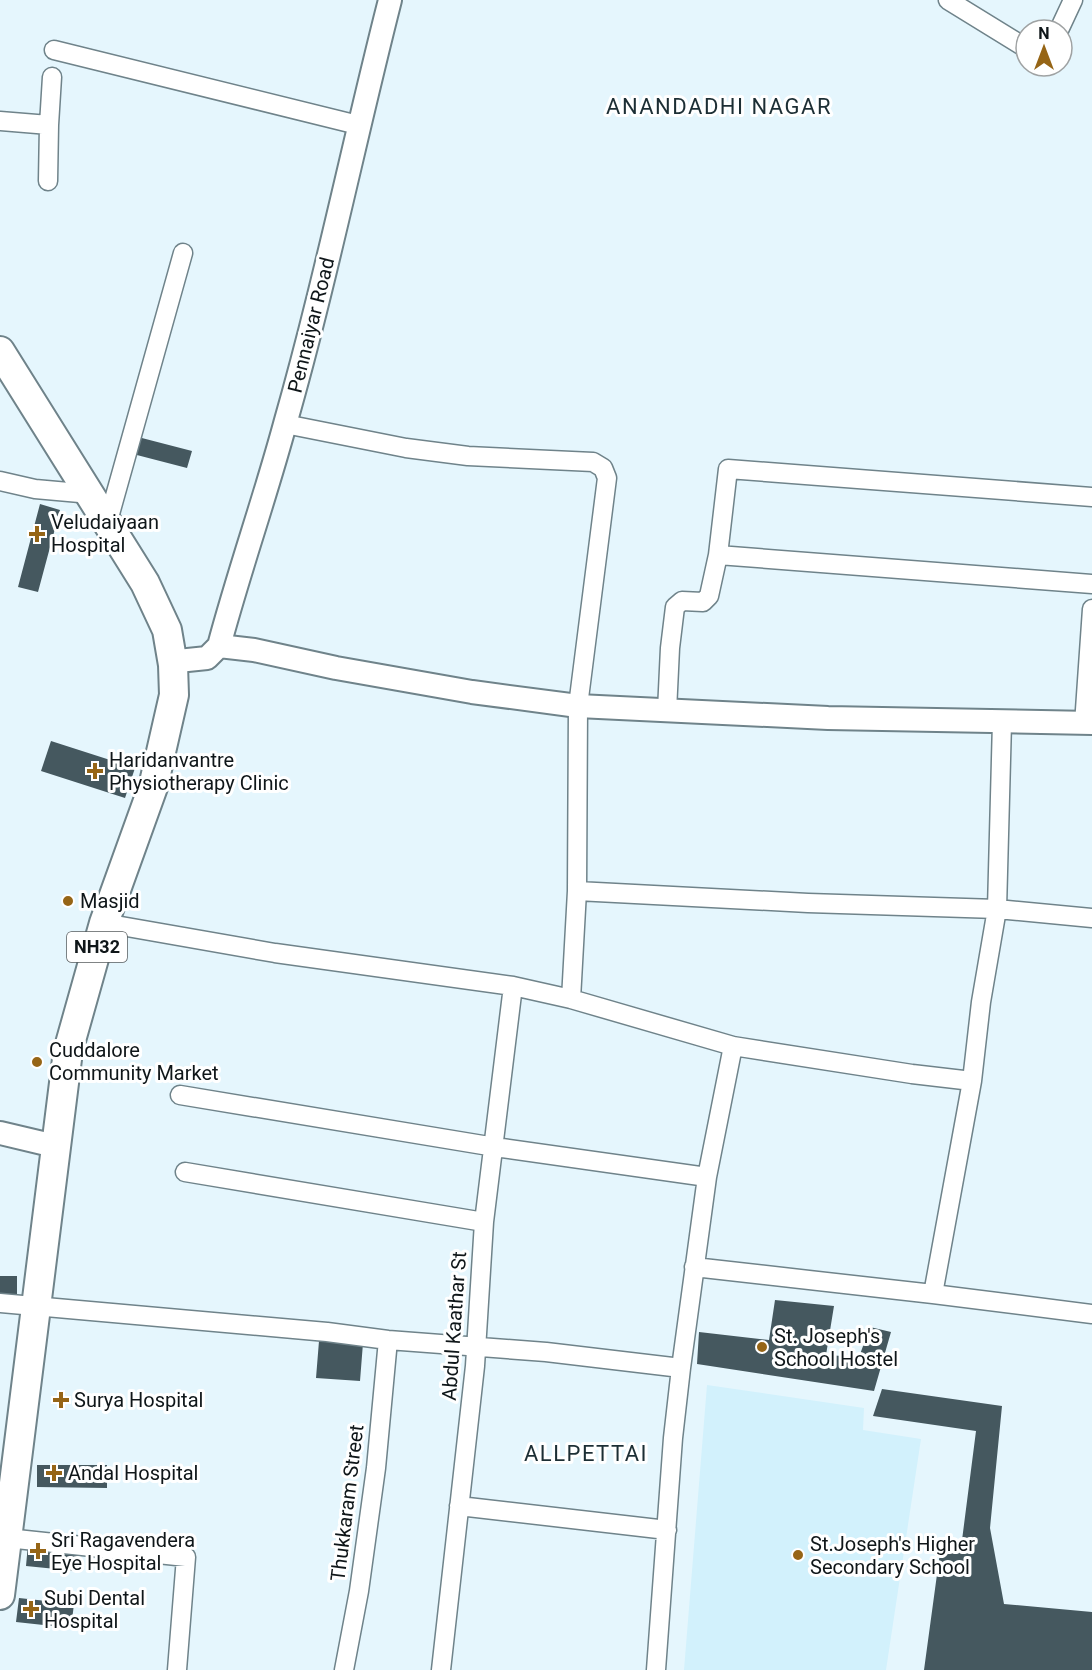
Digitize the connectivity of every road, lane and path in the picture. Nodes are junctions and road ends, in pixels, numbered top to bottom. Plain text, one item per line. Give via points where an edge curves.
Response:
1 (390, 0) edge
2 (948, 0) edge
3 (1073, 0) edge
4 (1065, 18) edge
5 (1014, 41) edge
6 (54, 50) dead end
7 (52, 77) dead end
8 (0, 121) edge
9 (49, 125) junction
10 (358, 125) junction
11 (48, 181) dead end
12 (183, 253) dead end
13 (0, 351) edge
14 (285, 424) junction
15 (0, 481) edge
16 (92, 494) junction
17 (1092, 497) edge
18 (108, 521) junction
19 (718, 555) junction
20 (1092, 584) edge
21 (1092, 609) edge
22 (213, 652) junction
23 (172, 659) junction
24 (174, 696) junction
25 (578, 706) junction
26 (667, 711) junction
27 (1002, 723) junction
28 (1088, 724) edge
29 (577, 891) junction
30 (997, 909) junction
31 (1092, 918) edge
32 (104, 923) junction
33 (513, 987) junction
34 (571, 999) junction
35 (733, 1046) junction
36 (972, 1081) junction
37 (180, 1095) dead end
38 (0, 1133) edge
39 (55, 1146) junction
40 (495, 1147) junction
41 (184, 1172) dead end
42 (707, 1177) junction
43 (484, 1222) junction
44 (694, 1267) junction
45 (933, 1294) junction
46 (0, 1303) edge
47 (38, 1307) junction
48 (1092, 1314) edge
49 (388, 1340) junction
50 (477, 1345) junction
51 (681, 1368) junction
52 (459, 1506) junction
53 (667, 1530) junction
54 (7, 1538) junction
55 (0, 1595) edge
56 (177, 1670) edge
57 (344, 1670) edge
58 (441, 1670) edge
59 (656, 1670) edge

1 - 10 street, Pennaiyar Road
2 - 5 street
3 - 4 street
6 - 10 street
7 - 9 street
8 - 9 street
9 - 11 street
10 - 14 street, Pennaiyar Road
12 - 18 street
13 - 16 highway, NH32
14 - 22 street, Pennaiyar Road
14 - 25 street via 406,448 468,456 593,462 603,468 607,478
15 - 16 street via 34,489
16 - 18 highway, NH32
17 - 19 street via 728,469
18 - 23 highway, NH32 via 146,583 166,630
19 - 20 street
19 - 26 street via 710,596 703,602 682,601 675,607
21 - 28 street
22 - 23 street via 187,661
22 - 24 street
22 - 25 street via 255,650 472,692
23 - 24 highway, NH32
24 - 32 highway, NH32 via 153,787
25 - 26 street
25 - 29 street
26 - 27 street
27 - 28 street
27 - 30 street
29 - 30 street
29 - 34 street
30 - 31 street
30 - 36 street
32 - 33 street via 275,953
32 - 39 highway, NH32 via 68,1051
33 - 34 street
33 - 40 street, Abdul Kaathar St
34 - 35 street
35 - 36 street
35 - 42 street
36 - 45 street
37 - 40 street
38 - 39 street
39 - 47 highway, NH32
40 - 42 street
40 - 43 street, Abdul Kaathar St
41 - 43 street
42 - 44 street
43 - 50 street, Abdul Kaathar St
44 - 45 street
44 - 51 street
45 - 48 street
46 - 47 street
47 - 49 street
47 - 54 highway, NH32
49 - 50 street
49 - 57 street, Thukkaram Street via 376,1468
50 - 51 street
50 - 52 street, Abdul Kaathar St
51 - 53 street
52 - 53 street
52 - 58 street, Abdul Kaathar St
53 - 59 street
54 - 55 highway, NH32
54 - 56 street via 186,1557

